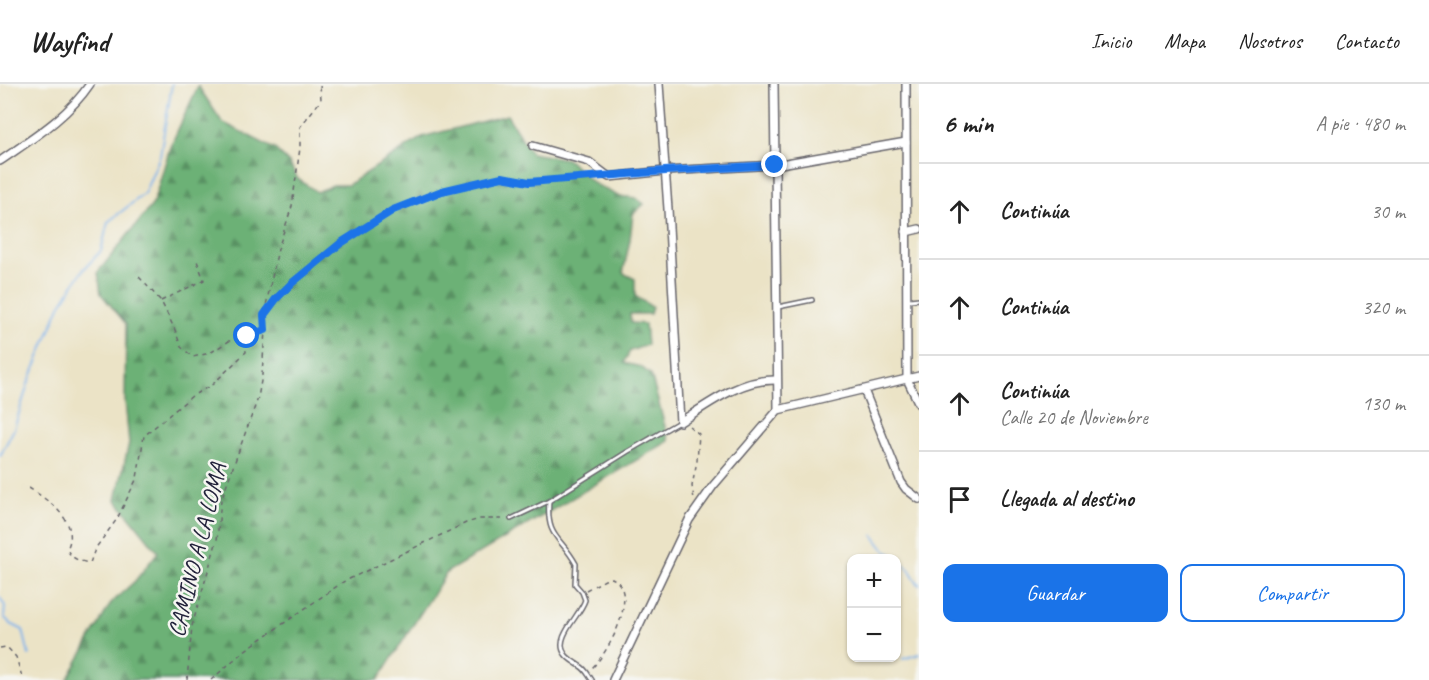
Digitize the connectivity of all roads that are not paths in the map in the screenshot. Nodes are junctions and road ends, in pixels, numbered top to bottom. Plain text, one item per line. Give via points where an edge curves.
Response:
1 (90, 84) edge
2 (659, 84) edge
3 (774, 84) edge
4 (906, 84) edge
5 (906, 142) junction
6 (533, 146) dead end
7 (0, 161) edge
8 (775, 165) junction
9 (665, 171) junction
10 (919, 230) edge
11 (906, 232) junction
12 (919, 299) edge
13 (812, 300) dead end
14 (905, 301) junction
15 (777, 307) junction
16 (919, 376) edge
17 (907, 379) junction
18 (777, 380) junction
19 (864, 390) junction
20 (919, 404) edge
21 (777, 410) junction
22 (680, 422) junction
23 (919, 499) edge
24 (549, 501) junction
25 (511, 519) road end
26 (592, 680) edge
27 (613, 680) edge

1 - 7 street via 62,117
2 - 9 street
3 - 8 street
4 - 5 street
5 - 8 street
5 - 11 street
6 - 9 street via 589,162 609,177
8 - 9 street
8 - 15 street
9 - 22 street
10 - 11 street
11 - 14 street
12 - 14 lane
13 - 15 lane
14 - 17 street
15 - 18 street
16 - 17 street
17 - 19 street
17 - 20 street
18 - 21 street
18 - 22 street via 759,380 739,387
19 - 21 street
19 - 23 street via 901,482
21 - 27 street via 699,504
22 - 24 lane
24 - 25 lane
24 - 26 lane via 550,527 574,560 575,584 585,600 562,643 566,655

